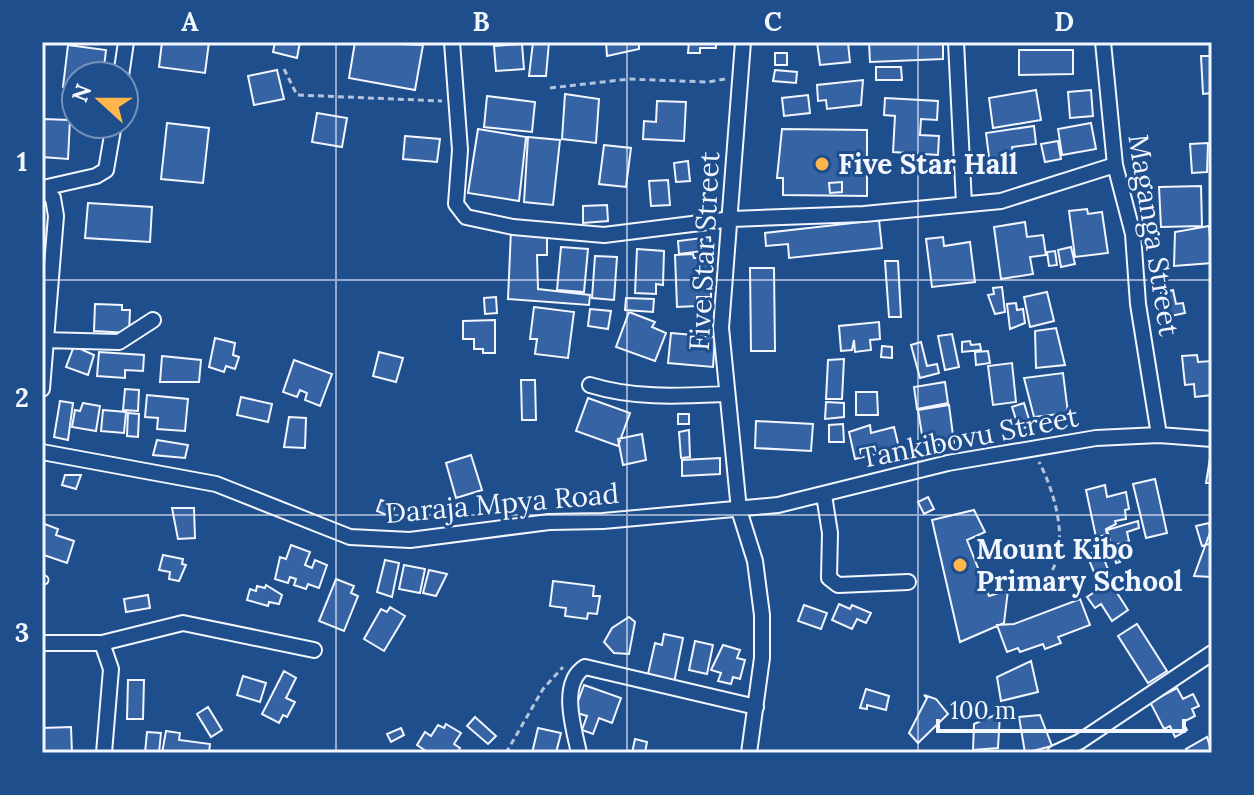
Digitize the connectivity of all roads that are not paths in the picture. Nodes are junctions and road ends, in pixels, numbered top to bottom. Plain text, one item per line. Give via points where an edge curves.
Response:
1 (452, 42) edge
2 (743, 42) edge
3 (956, 42) edge
4 (1103, 42) edge
5 (111, 140) edge
6 (1115, 165) junction
7 (42, 188) edge
8 (964, 204) junction
9 (732, 219) junction
10 (153, 320) dead end
11 (44, 340) junction
12 (590, 385) dead end
13 (42, 389) edge
14 (727, 394) junction
15 (1159, 435) junction
16 (1212, 439) edge
17 (42, 452) edge
18 (824, 495) junction
19 (739, 510) junction
20 (908, 582) dead end
21 (42, 643) edge
22 (102, 643) junction
23 (314, 650) dead end
24 (1212, 653) edge
25 (756, 707) junction
26 (104, 753) edge
27 (579, 753) edge
28 (749, 753) edge
29 (1055, 753) edge

1 - 9 street via 460,150 456,204 466,217 525,229 604,235
2 - 9 street, Five Star Street
3 - 8 street
4 - 6 street, Maganga Street
5 - 7 street via 106,170
6 - 8 street via 1033,193
6 - 15 street, Maganga Street via 1133,234 1138,304
7 - 11 street via 53,198 56,216
8 - 9 street
9 - 14 street, Five Star Street via 721,328
10 - 11 street via 119,342
11 - 13 street
12 - 14 street via 665,397
14 - 19 street, Five Star Street
15 - 16 street, Tankibovu Street
15 - 18 street, Tankibovu Street via 1031,448
17 - 19 street, Daraja Mpya Road via 216,484 368,540
18 - 19 street, Tankibovu Street
18 - 20 street via 829,578 838,585
19 - 25 street, Five Star Street via 755,561 762,615
21 - 22 street
22 - 23 street via 183,623
22 - 26 street via 111,669
24 - 29 street
25 - 27 street via 585,667 570,703
25 - 28 street, Five Star Street

